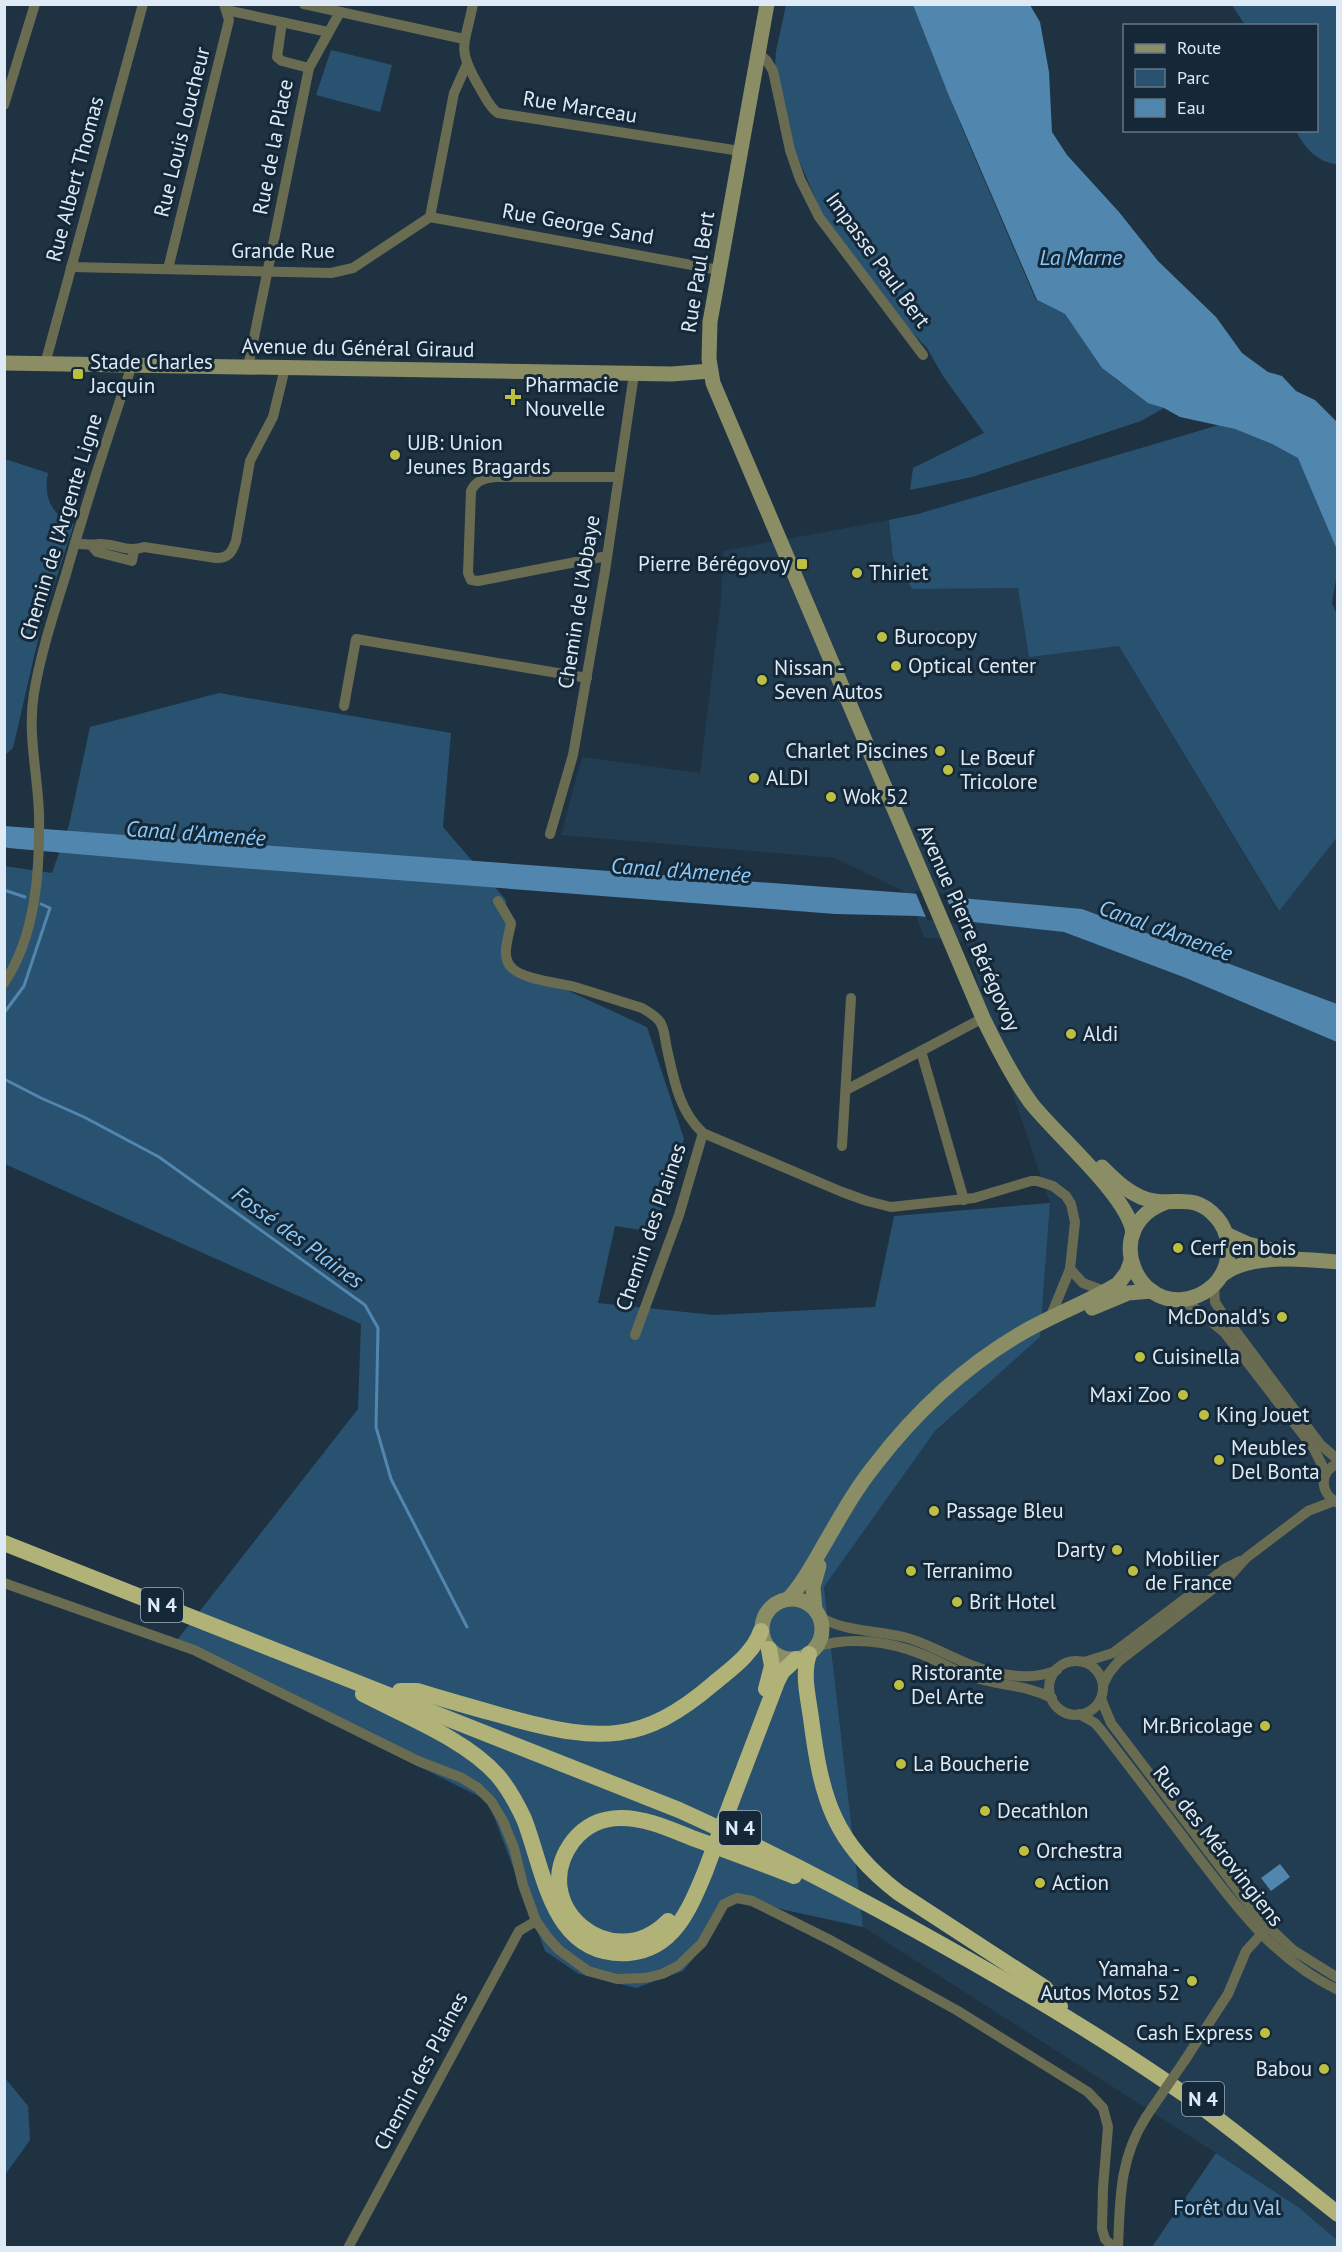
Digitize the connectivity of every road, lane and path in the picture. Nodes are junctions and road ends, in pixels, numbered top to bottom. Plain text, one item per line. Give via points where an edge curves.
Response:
1 (35, 4) edge
2 (143, 4) edge
3 (304, 4) edge
4 (473, 4) edge
5 (767, 4) edge
6 (225, 8) edge
7 (340, 12) junction
8 (282, 22) junction
9 (328, 32) junction
10 (464, 39) junction
11 (758, 52) junction
12 (467, 64) junction
13 (309, 68) junction
14 (4, 105) edge
15 (740, 151) junction
16 (430, 217) junction
17 (71, 267) junction
18 (168, 269) junction
19 (719, 270) junction
20 (268, 272) junction
21 (923, 355) dead end
22 (4, 363) edge
23 (45, 364) junction
24 (132, 365) junction
25 (248, 367) junction
26 (285, 368) junction
27 (710, 370) junction
28 (634, 374) junction
29 (618, 477) junction
30 (778, 536) joint
31 (75, 543) junction
32 (607, 556) junction
33 (587, 678) junction
34 (344, 706) dead end
35 (550, 834) dead end
36 (498, 901) dead end
37 (4, 983) edge
38 (851, 998) dead end
39 (983, 1018) junction
40 (921, 1051) junction
41 (1012, 1070) junction
42 (846, 1090) junction
43 (703, 1133) junction
44 (842, 1146) dead end
45 (964, 1200) junction
46 (1167, 1202) junction
47 (1132, 1233) junction
48 (1226, 1234) junction
49 (1311, 1260) junction
50 (1131, 1261) junction
51 (1338, 1262) edge
52 (1070, 1269) junction
53 (1218, 1280) junction
54 (1104, 1291) junction
55 (1152, 1291) junction
56 (1177, 1299) junction
57 (1050, 1318) junction
58 (634, 1335) dead end
59 (1338, 1461) edge
60 (1326, 1473) junction
61 (1324, 1487) junction
62 (1336, 1502) edge
63 (1308, 1511) junction
64 (4, 1534) edge
65 (4, 1542) edge
66 (1246, 1558) junction
67 (4, 1583) edge
68 (788, 1599) junction
69 (817, 1613) junction
70 (761, 1631) junction
71 (769, 1649) junction
72 (807, 1653) junction
73 (1084, 1662) junction
74 (320, 1667) junction
75 (1057, 1670) junction
76 (1103, 1684) junction
77 (400, 1690) junction
78 (1052, 1698) junction
79 (1101, 1699) junction
80 (1079, 1714) junction
81 (728, 1799) junction
82 (701, 1870) junction
83 (859, 1899) junction
84 (536, 1922) junction
85 (1264, 1931) junction
86 (1338, 1978) edge
87 (1338, 1990) edge
88 (1060, 2006) junction
89 (1338, 2204) edge
90 (1338, 2214) edge
91 (348, 2247) edge
92 (1116, 2247) edge

1 - 14 street
2 - 17 street, Rue Albert Thomas
3 - 7 street
4 - 10 street
5 - 11 main road, Rue Paul Bert
6 - 8 street
6 - 18 street, Rue Louis Loucheur via 229,20
7 - 9 street, Rue de la Place
7 - 10 street
8 - 9 street
8 - 13 street via 277,57
9 - 13 street, Rue de la Place
10 - 12 street, Rue Marceau
11 - 15 main road, Rue Paul Bert
11 - 21 street, Impasse Paul Bert via 773,71 790,150 819,218
12 - 15 street, Rue Marceau via 498,113
12 - 16 street via 454,93
13 - 20 street, Rue de la Place
15 - 19 main road, Rue Paul Bert
16 - 19 street, Rue George Sand
16 - 20 street, Grande Rue via 347,270
17 - 18 street, Grande Rue
17 - 23 street, Rue Albert Thomas
18 - 20 street, Grande Rue
19 - 27 main road, Rue Paul Bert via 710,322
20 - 25 street, Rue de la Place
22 - 23 main road, Avenue du Général Giraud
23 - 24 main road, Avenue du Général Giraud
24 - 25 main road, Avenue du Général Giraud
24 - 31 street, Chemin de l'Argente Ligne
25 - 26 main road, Avenue du Général Giraud
26 - 28 main road, Avenue du Général Giraud
26 - 31 street via 273,417 250,461 232,552 224,558
27 - 28 main road, Avenue du Général Giraud
27 - 30 main road, Rue Paul Bert
28 - 29 street, Chemin de l'Abbaye
29 - 32 street, Chemin de l'Abbaye
29 - 32 street via 496,477 474,484 471,491 471,580
30 - 39 main road, Avenue Pierre Bérégovoy
31 - 37 street, Chemin de l'Argente Ligne via 34,693 32,743 39,815 36,877 26,936
32 - 33 street, Chemin de l'Abbaye
33 - 34 street via 356,639
33 - 35 street, Chemin de l'Abbaye via 573,755
36 - 43 street via 511,923 506,946 511,968 520,974 642,1008 661,1024 682,1105
38 - 42 street
39 - 40 street
39 - 41 main road, Avenue Pierre Bérégovoy
40 - 42 street
40 - 45 street
41 - 46 main road via 1114,1180 1134,1194
41 - 47 main road via 1046,1121 1117,1198 1130,1220
42 - 44 street
43 - 45 street via 867,1201 891,1207
43 - 58 street, Chemin des Plaines via 679,1215
45 - 52 street via 1031,1181 1053,1186 1066,1196 1074,1213
46 - 47 main road via 1149,1210
46 - 48 main road via 1182,1200 1203,1206 1219,1220
47 - 50 main road
48 - 49 main road via 1248,1244
48 - 53 main road via 1229,1251
49 - 51 main road
49 - 53 main road via 1251,1262 1236,1266
50 - 54 main road via 1122,1280
50 - 55 main road via 1135,1272
52 - 54 street via 1083,1283
52 - 57 street
53 - 56 main road via 1197,1296
53 - 59 street via 1215,1302 1220,1310 1320,1444
54 - 57 main road
55 - 56 main road
55 - 69 main road via 1118,1296 1023,1341 974,1375 930,1413 879,1470 818,1569 813,1587
56 - 60 street via 1224,1332 1314,1449
57 - 68 main road via 969,1370 899,1435 852,1497 800,1586
59 - 60 street
60 - 61 street
61 - 62 street
61 - 63 street
62 - 63 street
63 - 66 street
64 - 77 highway, N 4
65 - 74 highway, N 4
66 - 73 street via 1226,1568 1113,1653
66 - 76 street via 1231,1575 1119,1661
67 - 84 street via 194,1650 478,1788 503,1821
68 - 69 main road via 802,1601
68 - 70 main road via 771,1606
69 - 72 main road via 822,1633
69 - 75 street via 839,1626 913,1640 989,1670 1027,1676
70 - 71 main road
70 - 77 highway via 752,1650 689,1704 644,1727 624,1732 577,1733 417,1691
71 - 72 main road via 786,1659
71 - 81 highway via 770,1679
72 - 78 street via 848,1641 897,1646 969,1676 1026,1687
72 - 81 highway via 782,1672
72 - 88 highway via 805,1674 818,1763 828,1805 854,1852 899,1893 1045,1988
73 - 75 street via 1070,1662
73 - 76 street via 1097,1671
74 - 82 highway via 333,1679 452,1740 484,1762 506,1787 519,1810 559,1916 574,1935 594,1948 608,1953 633,1952 663,1940 685,1918
74 - 83 highway, N 4 via 679,1810
75 - 78 street via 1050,1686
76 - 79 street
77 - 88 highway, N 4 via 734,1825 926,1926
78 - 80 street via 1063,1711
79 - 80 street via 1092,1709
79 - 85 street, Rue des Mérovingiens via 1111,1723
80 - 85 street, Rue des Mérovingiens via 1101,1730 1232,1901
81 - 82 highway, bridge
82 - 83 highway via 671,1918 636,1940 603,1940 590,1933 570,1915 560,1888 565,1856 578,1835 597,1822 620,1818 663,1827 842,1897
83 - 90 highway, N 4 via 1139,2064
84 - 91 street, Chemin des Plaines via 519,1931
84 - 92 street via 573,1962 602,1976 630,1980 662,1974 678,1966 702,1943 724,1904 737,1898 752,1901 832,1941 1088,2092 1103,2108 1108,2127 1102,2229 1105,2239
85 - 86 street, Rue des Mérovingiens
85 - 87 street, Rue des Mérovingiens via 1286,1958
85 - 92 street, bridge via 1246,1951 1228,1994 1130,2145 1120,2187
88 - 89 highway, N 4 via 1144,2057

